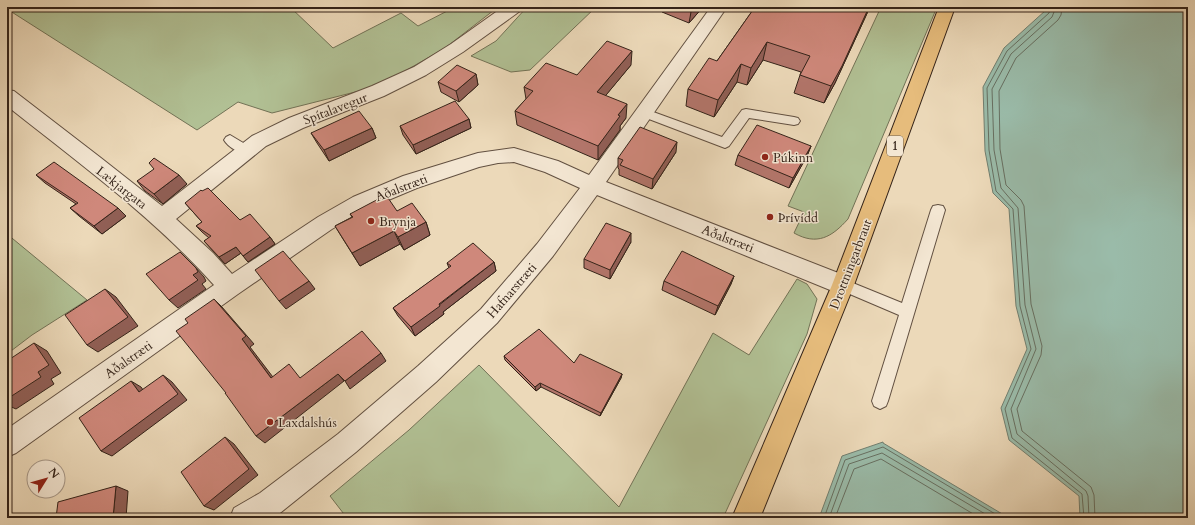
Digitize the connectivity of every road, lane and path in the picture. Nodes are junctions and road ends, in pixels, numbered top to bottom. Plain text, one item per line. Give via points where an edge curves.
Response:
1 (514, 7) edge
2 (719, 7) edge
3 (947, 7) edge
4 (7, 96) edge
5 (645, 113) junction
6 (794, 121) dead end
7 (230, 140) dead end
8 (246, 150) junction
9 (593, 185) junction
10 (938, 210) dead end
11 (162, 218) junction
12 (843, 285) junction
13 (230, 287) junction
14 (907, 312) junction
15 (880, 401) dead end
16 (7, 444) edge
17 (275, 510) edge
18 (244, 518) edge
19 (746, 518) edge

1 - 8 street, Spítalavegur via 420,71 273,133
2 - 5 street, Hafnarstræti
3 - 12 highway, Drottningarbraut / 1
4 - 11 street, Lækjargata
5 - 6 lane via 725,143 746,113
5 - 9 street, Hafnarstræti
7 - 8 lane
8 - 11 street, Spítalavegur
9 - 12 street, Aðalstræti
9 - 13 street, Aðalstræti via 551,166 514,155 478,160 410,182 360,203 325,223
9 - 17 street, Hafnarstræti via 542,255 489,316
10 - 14 lane
11 - 13 street, Lækjargata
12 - 14 lane
12 - 19 highway, Drottningarbraut / 1
13 - 16 street, Aðalstræti
14 - 15 lane
17 - 18 street, Hafnarstræti

